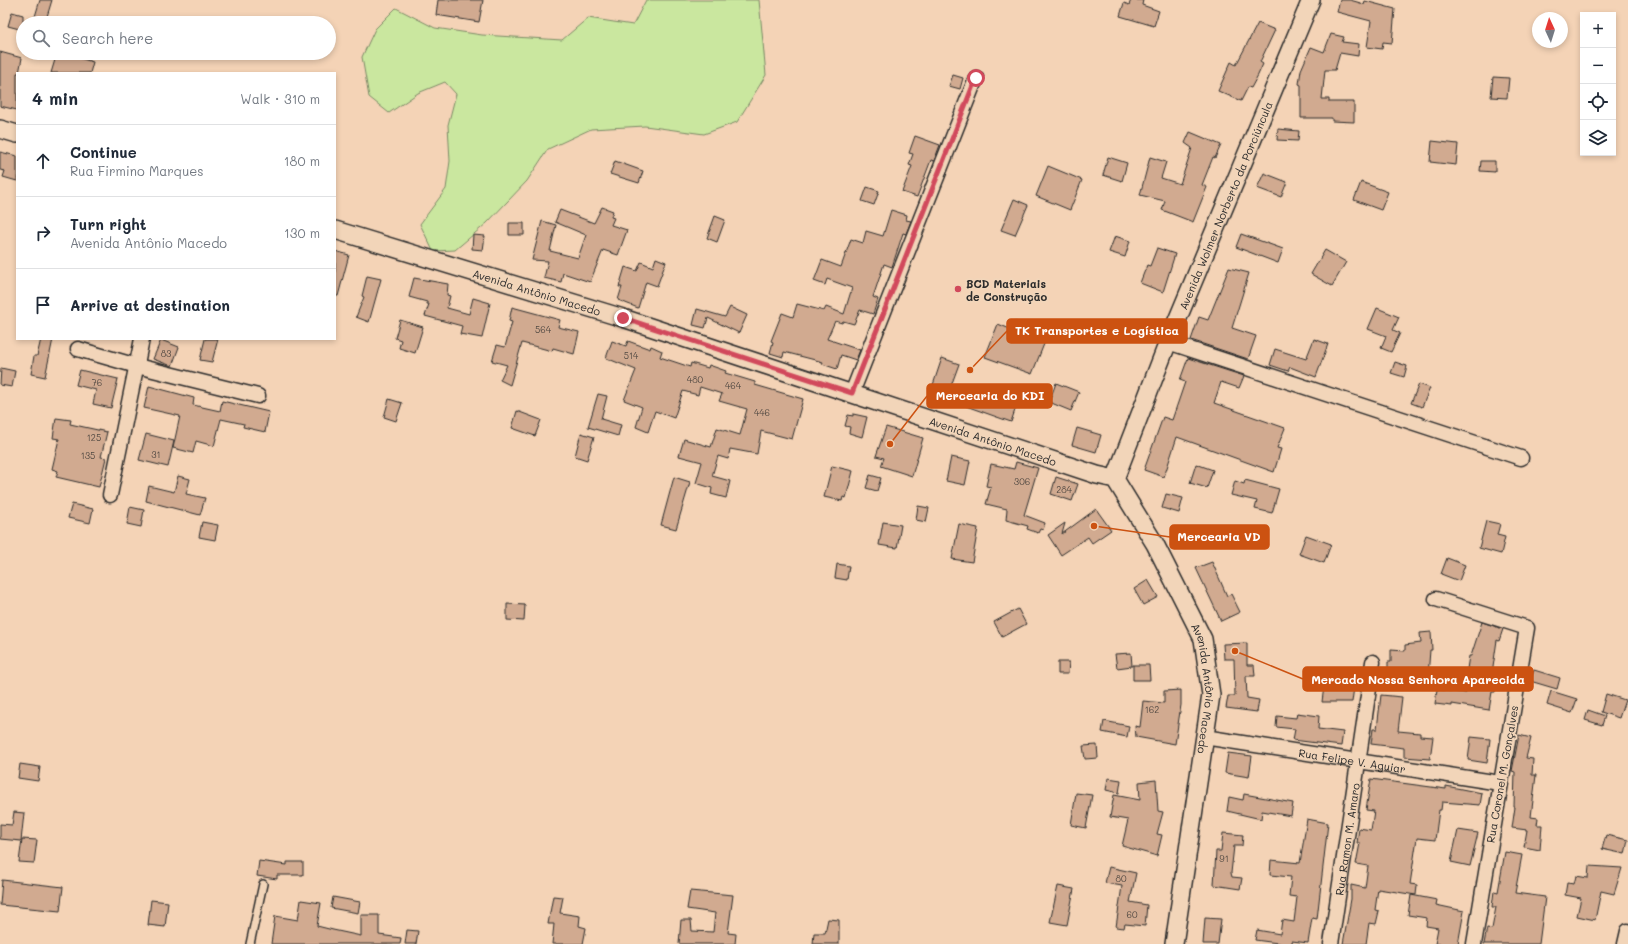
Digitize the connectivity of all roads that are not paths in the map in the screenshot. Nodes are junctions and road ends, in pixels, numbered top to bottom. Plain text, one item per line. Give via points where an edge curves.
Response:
1 (1311, 0) edge
2 (976, 78) dead end
3 (0, 129) edge
4 (16, 134) edge
5 (336, 230) edge
6 (142, 340) edge
7 (1168, 342) junction
8 (78, 349) dead end
9 (137, 366) junction
10 (852, 393) junction
11 (258, 396) dead end
12 (1521, 458) dead end
13 (1116, 479) junction
14 (110, 495) dead end
15 (1436, 600) dead end
16 (1373, 662) dead end
17 (1204, 737) junction
18 (1358, 761) junction
19 (1500, 783) junction
20 (263, 884) dead end
21 (1628, 931) edge
22 (250, 944) edge
23 (1174, 944) edge
24 (1331, 944) edge
25 (1474, 944) edge
26 (1625, 944) edge

1 - 7 street, Avenida Wolmer Norberto da Porciúncula
2 - 10 street
3 - 4 street
5 - 10 street, Avenida Antônio Macedo via 623,318
6 - 9 street
7 - 12 street
7 - 13 street, Avenida Wolmer Norberto da Porciúncula
8 - 9 street
9 - 11 street
9 - 14 street
10 - 13 street, Avenida Antônio Macedo via 1097,475
13 - 17 street, Avenida Antônio Macedo via 1155,544 1203,639 1211,695
15 - 19 street, Rua Coronel M. Gonçalves via 1527,628
16 - 18 street, Rua Ramon M. Amaro
17 - 18 street, Rua Felipe V. Aguiar
17 - 23 street, Avenida Antônio Macedo
18 - 19 street, Rua Felipe V. Aguiar
18 - 24 street, Rua Ramon M. Amaro
19 - 25 street, Rua Coronel M. Gonçalves
20 - 22 lane
21 - 26 street

